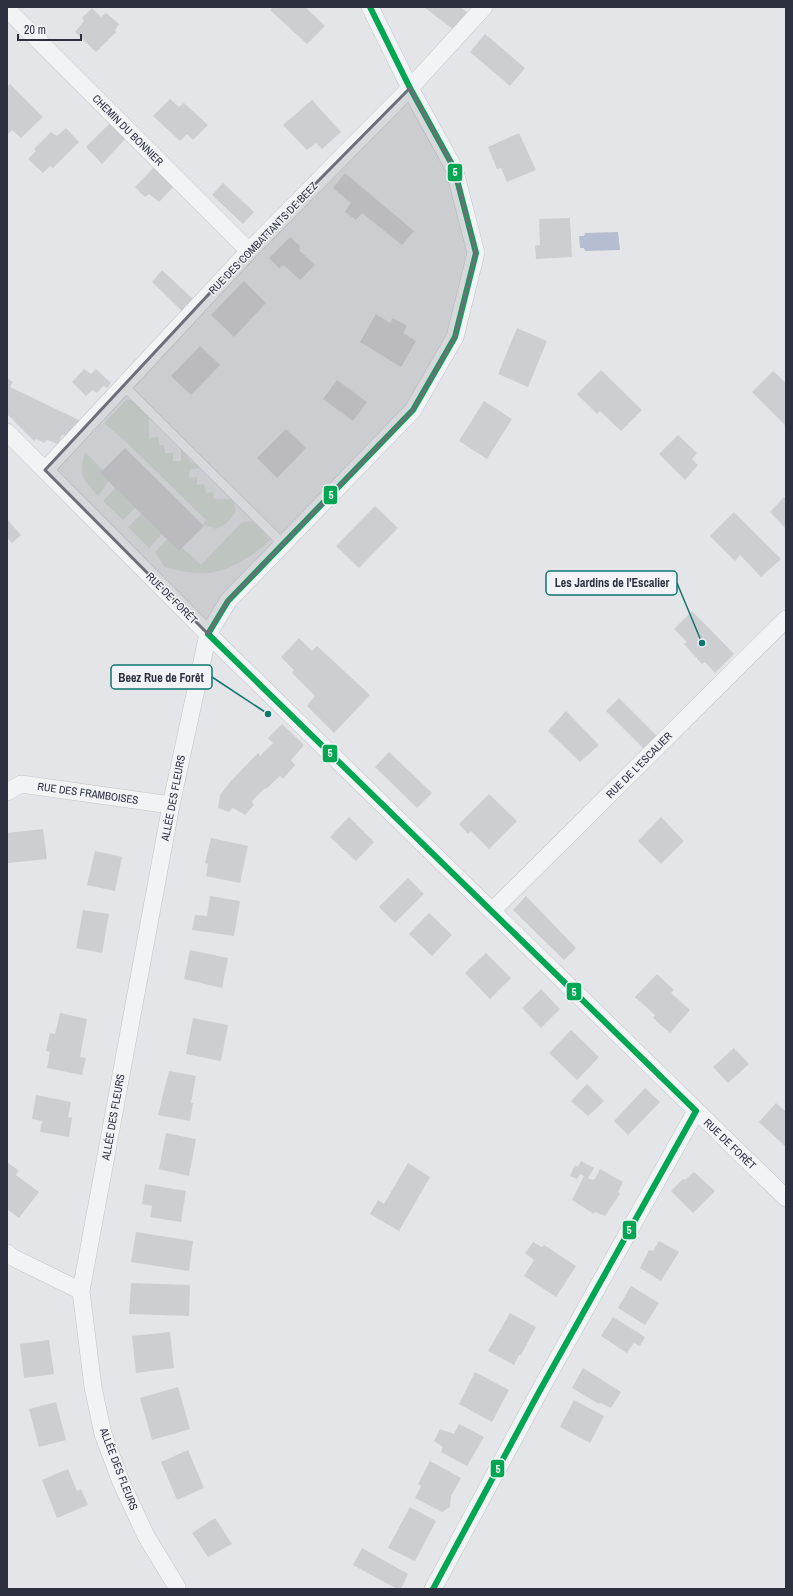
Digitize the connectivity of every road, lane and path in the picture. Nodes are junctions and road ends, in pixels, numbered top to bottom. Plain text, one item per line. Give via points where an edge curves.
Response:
1 (370, 7) edge
2 (484, 7) edge
3 (7, 9) edge
4 (410, 88) junction
5 (248, 251) junction
6 (123, 385) junction
7 (7, 432) edge
8 (44, 470) junction
9 (283, 544) junction
10 (786, 619) edge
11 (208, 634) junction
12 (7, 792) edge
13 (171, 805) junction
14 (492, 911) junction
15 (696, 1111) junction
16 (786, 1198) edge
17 (7, 1253) edge
18 (81, 1291) junction
19 (177, 1587) dead end
20 (433, 1589) edge

1 - 4 street, ALLÉE DES FLEURS
2 - 4 street, RUE DES COMBATTANTS DE BEEZ
3 - 5 street, CHEMIN DU BONNIER
4 - 5 street, RUE DES COMBATTANTS DE BEEZ
4 - 9 street, ALLÉE DES FLEURS via 454,168 476,253 455,337 413,410
5 - 6 street, RUE DES COMBATTANTS DE BEEZ
6 - 8 street, RUE DES COMBATTANTS DE BEEZ
6 - 9 lane
7 - 8 street, RUE DE FORÊT
8 - 11 street, RUE DE FORÊT
9 - 11 street, ALLÉE DES FLEURS via 228,601
10 - 14 street, RUE DE L'ESCALIER
11 - 13 street, ALLÉE DES FLEURS
11 - 14 street, RUE DE FORÊT
12 - 13 street, RUE DES FRAMBOISES via 21,784
13 - 18 street, ALLÉE DES FLEURS
14 - 15 street, RUE DE FORÊT
15 - 16 street, RUE DE FORÊT
15 - 20 street via 539,1392
17 - 18 street
18 - 19 street, ALLÉE DES FLEURS via 93,1387 103,1434 121,1482 146,1536

